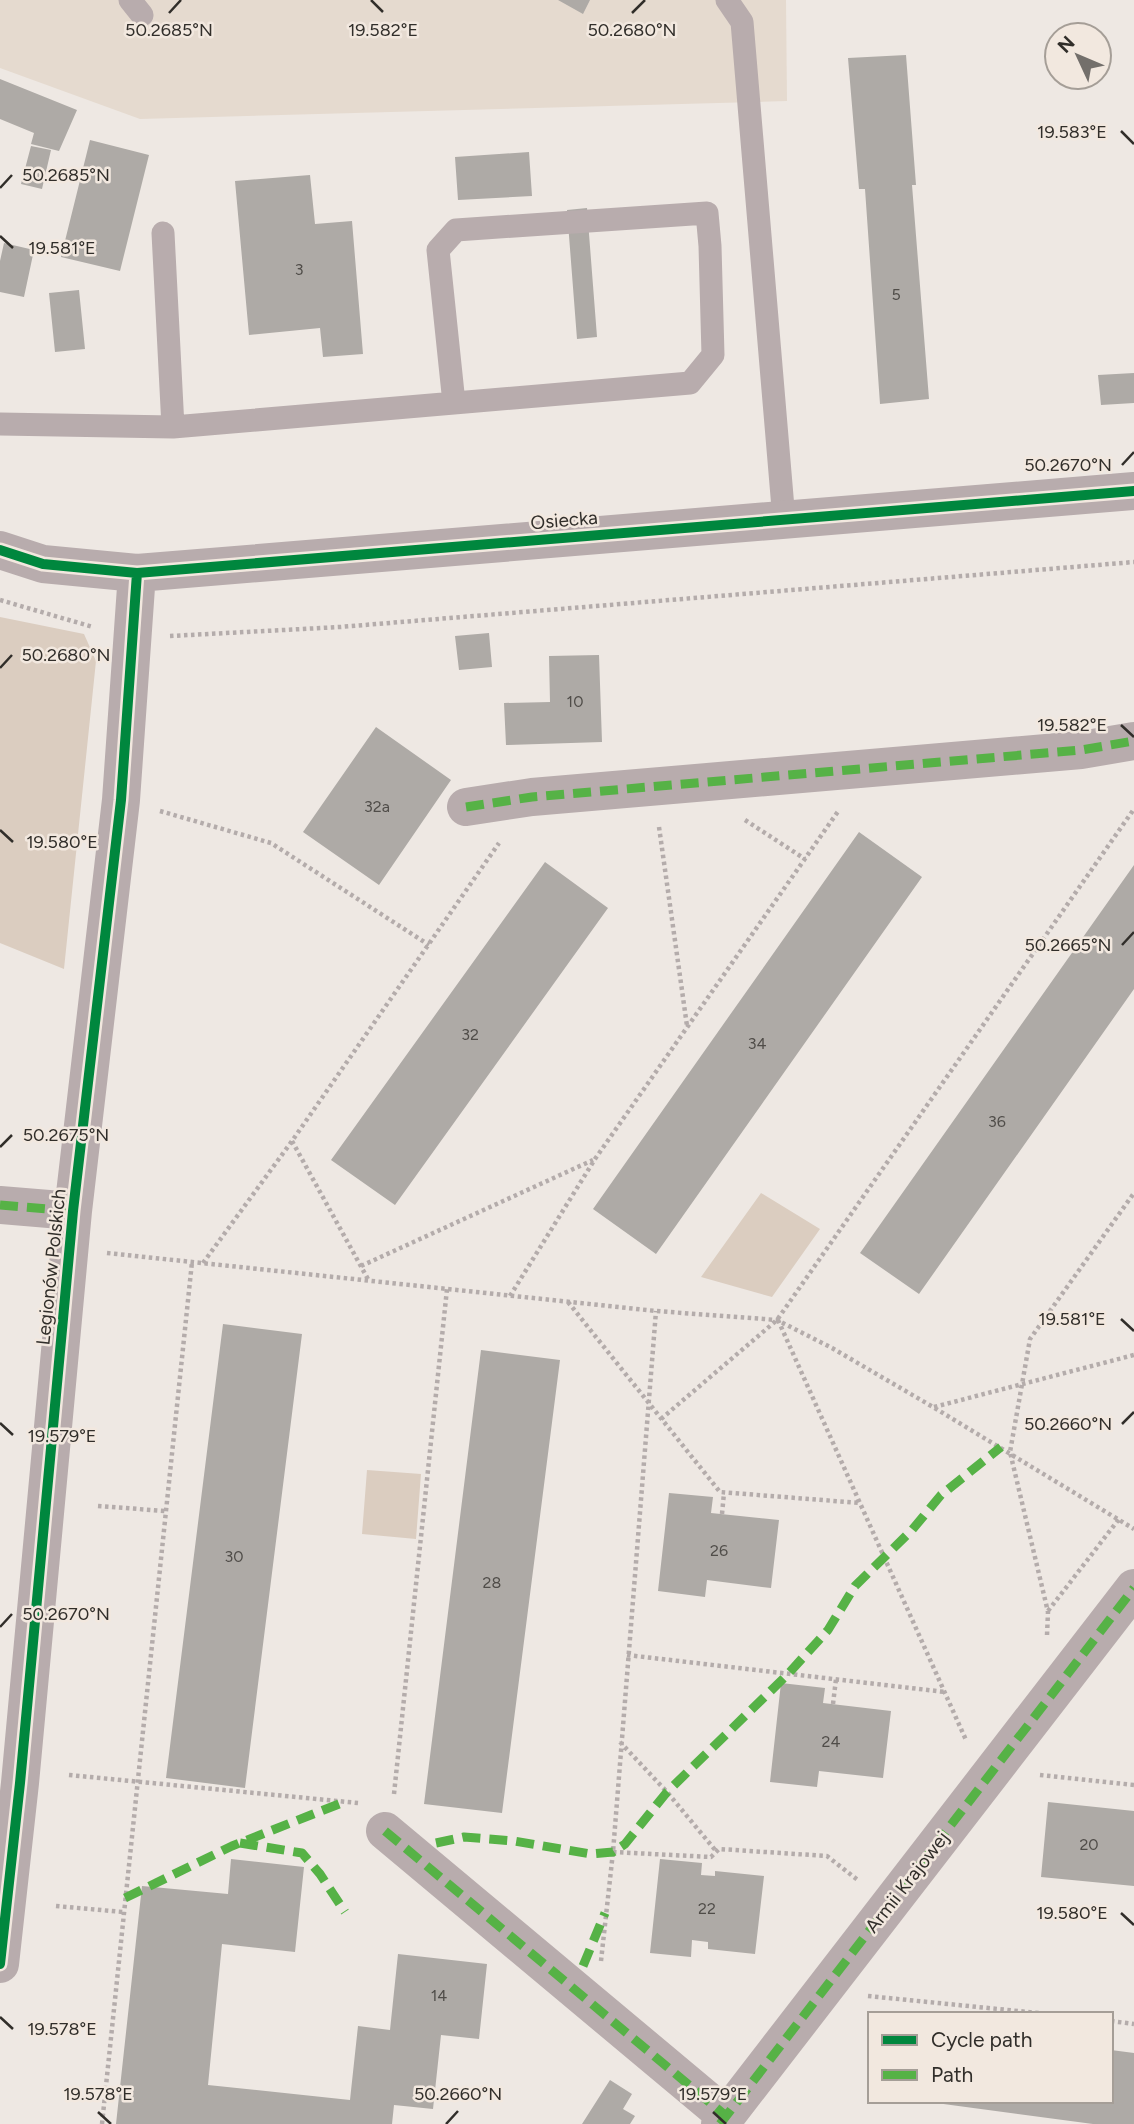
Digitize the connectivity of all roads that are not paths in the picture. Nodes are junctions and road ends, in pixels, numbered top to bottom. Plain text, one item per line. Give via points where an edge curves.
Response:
1 (727, 0) edge
2 (750, 0) edge
3 (742, 22) junction
4 (163, 233) dead end
5 (454, 403) junction
6 (0, 425) edge
7 (173, 427) junction
8 (1134, 491) edge
9 (784, 520) junction
10 (0, 550) edge
11 (137, 573) junction
12 (1134, 741) edge
13 (466, 807) dead end
14 (1, 1205) edge
15 (74, 1211) junction
16 (1134, 1588) edge
17 (389, 1819) road end
18 (0, 1964) edge
19 (723, 2120) edge

1 - 3 lane
2 - 3 lane
3 - 9 lane
4 - 7 lane
5 - 5 lane via 690,383 713,355 707,213 456,230 438,250
5 - 7 lane
6 - 7 lane
8 - 9 street, Osiecka
9 - 11 street, Osiecka
10 - 11 street, Osiecka via 43,564
11 - 15 street, Legionów Polskich via 121,800
12 - 13 street
14 - 15 street
15 - 18 street, Legionów Polskich
16 - 19 street, Armii Krajowej
17 - 19 street

